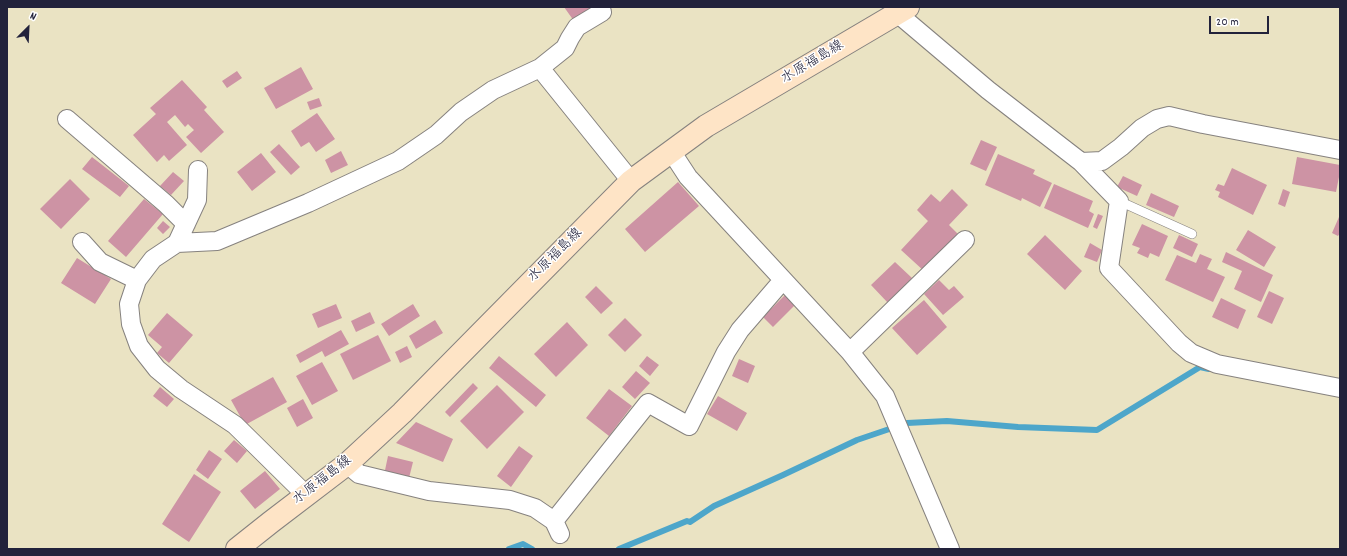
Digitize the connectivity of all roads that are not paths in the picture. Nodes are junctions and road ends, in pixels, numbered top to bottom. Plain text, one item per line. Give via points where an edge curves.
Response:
1 (902, 10) edge
2 (602, 12) dead end
3 (540, 68) junction
4 (67, 119) dead end
5 (1340, 150) edge
6 (671, 151) junction
7 (1081, 162) junction
8 (198, 170) dead end
9 (631, 181) junction
10 (1119, 201) junction
11 (186, 224) junction
12 (1192, 234) dead end
13 (965, 240) dead end
14 (82, 242) dead end
15 (176, 242) junction
16 (137, 280) junction
17 (783, 280) junction
18 (850, 352) junction
19 (1340, 388) edge
20 (347, 464) junction
21 (306, 495) junction
22 (237, 549) edge
23 (950, 549) edge

1 - 6 main road, 水原福島線 via 706,126
1 - 7 street via 988,90
2 - 3 street via 577,27 565,48
3 - 9 street
3 - 15 street via 493,90 398,161 308,203 217,241
4 - 11 street
5 - 7 street via 1169,116 1157,119 1142,128 1102,161
6 - 9 main road, 水原福島線
6 - 17 street via 688,177
7 - 10 street
8 - 11 street via 197,200
9 - 20 main road, 水原福島線 via 402,413
10 - 12 lane
10 - 19 street via 1109,268 1179,343 1191,353 1217,364
11 - 15 street
13 - 18 street
14 - 16 street via 100,262
15 - 16 street via 153,259
16 - 21 street via 129,304 131,324 139,346 157,369 181,389 235,425
17 - 18 street
17 - 20 street via 740,330 726,352 689,426 648,403 557,528 535,508 510,500 429,491 359,474
18 - 23 street via 885,396
20 - 21 main road, 水原福島線
21 - 22 main road, 水原福島線

